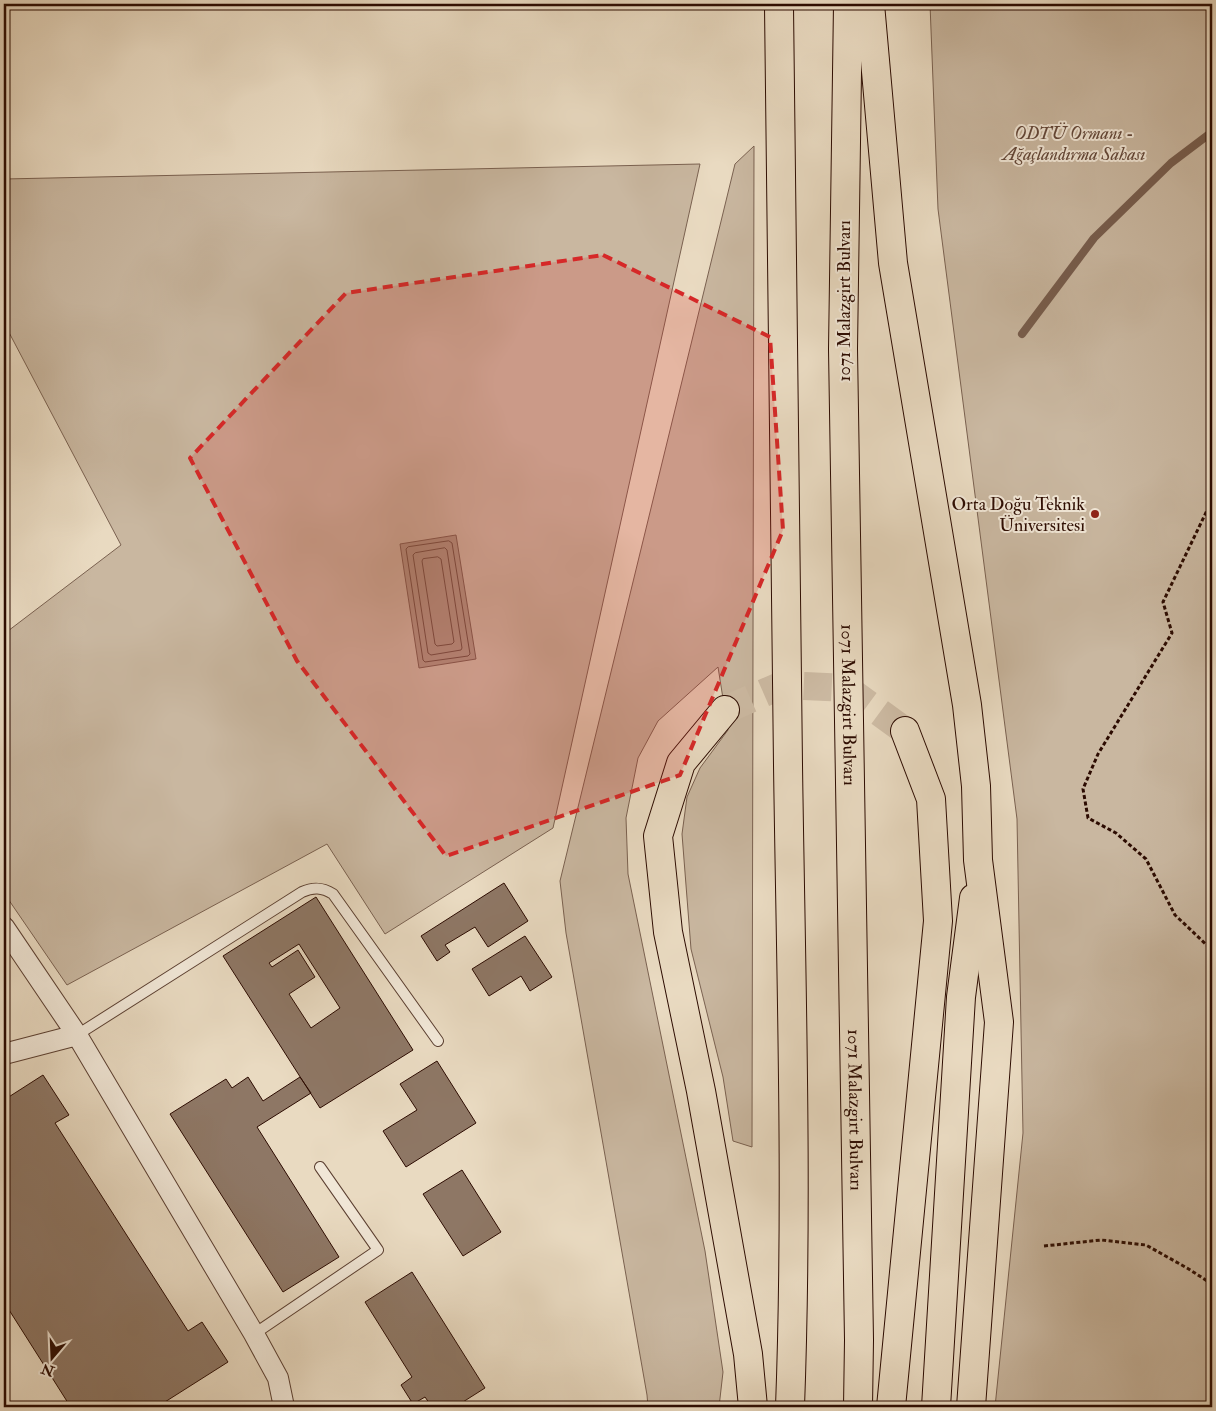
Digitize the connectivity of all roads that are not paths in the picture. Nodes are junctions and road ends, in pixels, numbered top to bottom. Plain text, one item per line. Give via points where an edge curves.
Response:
1 (779, 4) edge
2 (848, 4) edge
3 (870, 4) edge
4 (725, 710) tunnel mouth
5 (905, 731) tunnel mouth
6 (978, 860) junction
7 (4, 927) edge
8 (77, 1035) junction
9 (438, 1041) dead end
10 (4, 1054) edge
11 (320, 1167) dead end
12 (254, 1334) junction
13 (284, 1407) edge
14 (753, 1407) edge
15 (790, 1407) edge
16 (858, 1407) edge
17 (891, 1407) edge
18 (936, 1407) edge
19 (971, 1407) edge

1 - 15 main road via 794,1168
2 - 16 main road, 1071 Malazgirt Bulvarı via 843,349 860,1340
3 - 6 main road via 893,263 968,705 976,786
4 - 14 main road via 681,763 658,836 668,932 702,1091 748,1354
5 - 17 main road via 931,799 938,920
6 - 18 main road via 961,998
6 - 19 main road via 999,1022
7 - 8 street
8 - 9 lane via 302,892 314,888 333,894
8 - 10 street
8 - 12 street
11 - 12 lane via 378,1250
12 - 13 street via 278,1378

